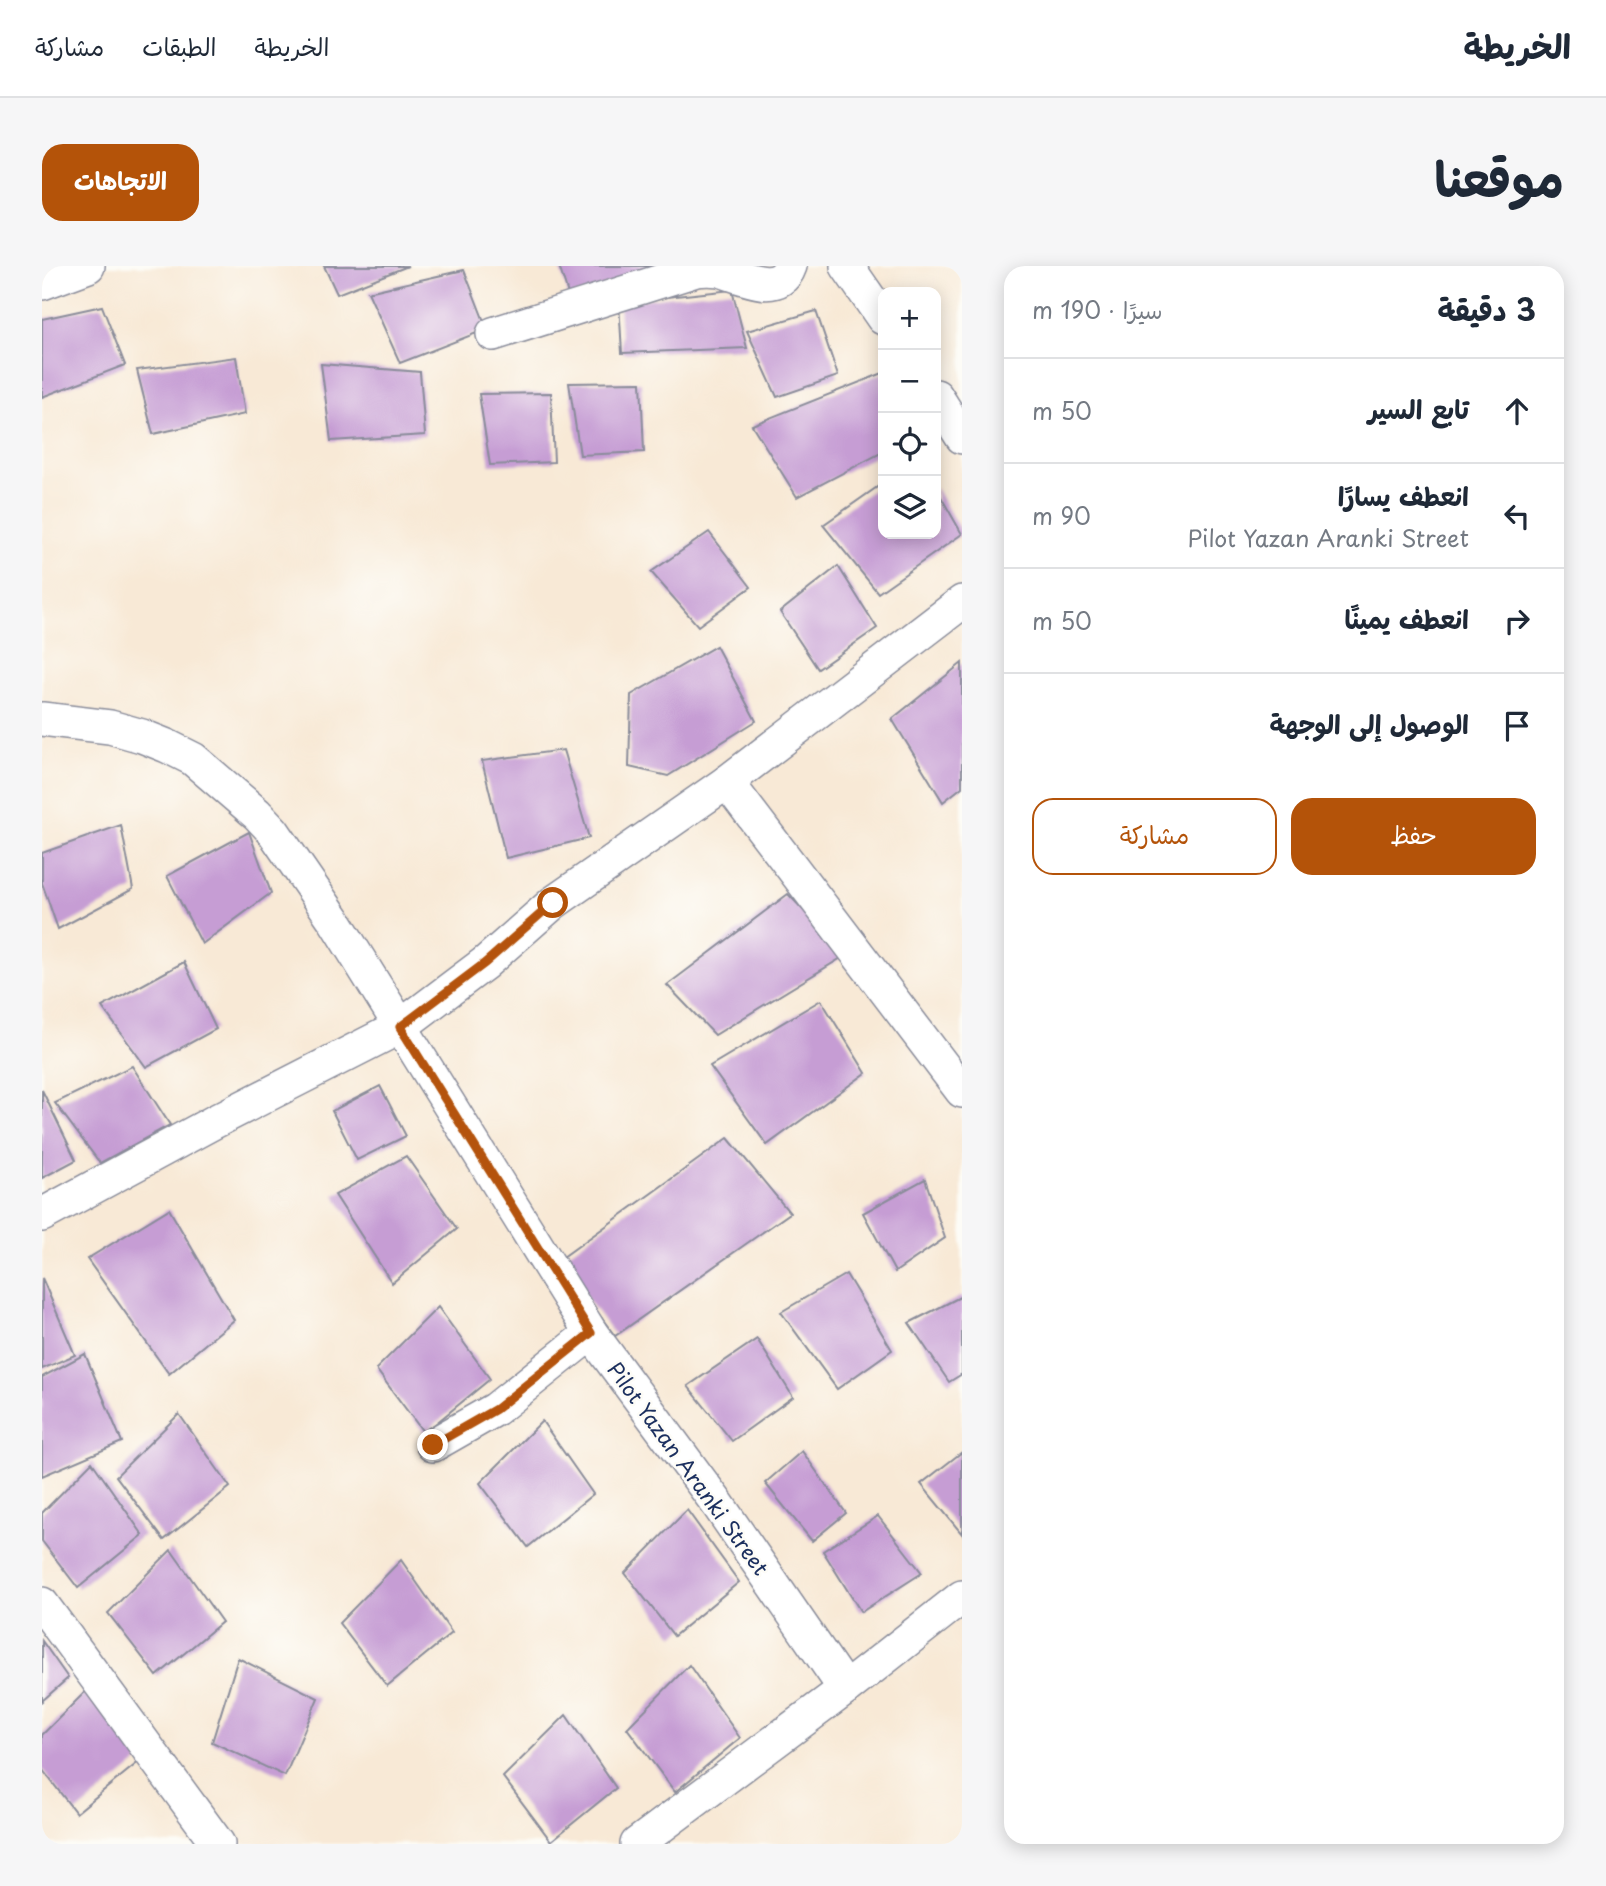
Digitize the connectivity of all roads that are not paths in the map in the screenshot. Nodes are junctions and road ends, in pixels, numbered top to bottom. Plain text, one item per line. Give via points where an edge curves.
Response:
1 (88, 266) edge
2 (790, 266) edge
3 (847, 266) edge
4 (42, 283) edge
5 (878, 311) edge
6 (493, 334) dead end
7 (941, 404) edge
8 (962, 436) edge
9 (962, 602) edge
10 (42, 719) edge
11 (727, 782) junction
12 (400, 1027) junction
13 (962, 1091) edge
14 (42, 1215) edge
15 (591, 1333) junction
16 (433, 1445) dead end
17 (962, 1597) edge
18 (42, 1604) edge
19 (845, 1689) junction
20 (211, 1841) edge
21 (637, 1844) edge

1 - 4 street
2 - 6 street via 779,280 767,282 712,269 696,270
3 - 5 street
7 - 8 street
9 - 11 street
10 - 12 street, Pilot Yazan Aranki Street via 110,727 142,736 193,760 257,814 335,920
11 - 12 street via 553,903 485,963
11 - 13 street
12 - 14 street
12 - 15 street, Pilot Yazan Aranki Street
15 - 16 street via 496,1409
15 - 19 street, Pilot Yazan Aranki Street via 719,1506
17 - 19 street
18 - 20 street
19 - 21 street

